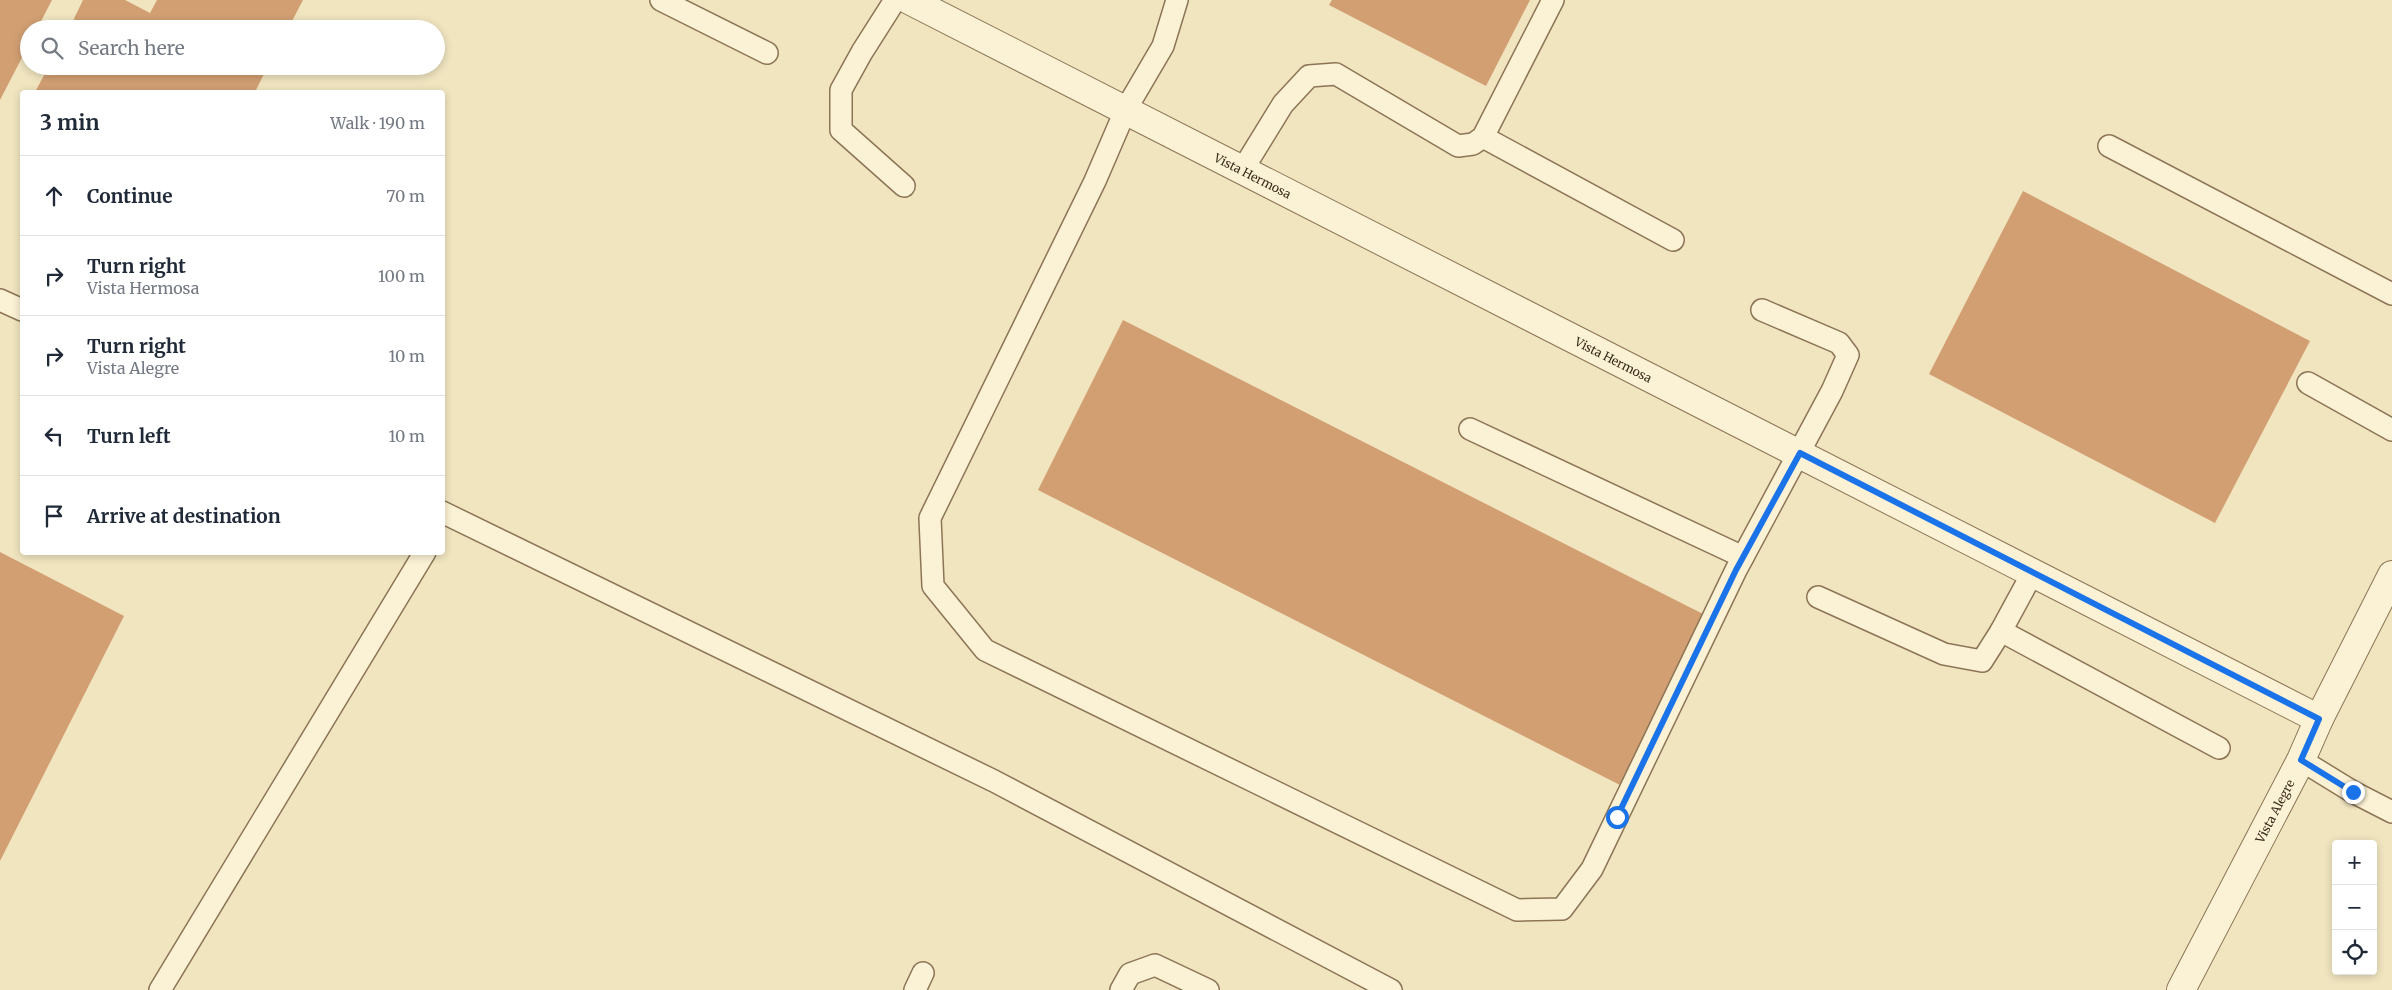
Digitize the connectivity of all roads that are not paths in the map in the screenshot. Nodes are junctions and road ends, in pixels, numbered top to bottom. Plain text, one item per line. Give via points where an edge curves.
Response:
1 (661, 0) edge
2 (895, 0) edge
3 (909, 0) edge
4 (1177, 0) edge
5 (1181, 0) edge
6 (1194, 0) edge
7 (1552, 0) edge
8 (767, 53) dead end
9 (1126, 109) junction
10 (1483, 137) junction
11 (2109, 146) dead end
12 (1242, 168) junction
13 (904, 186) dead end
14 (1673, 240) dead end
15 (2392, 294) edge
16 (0, 300) edge
17 (20, 309) edge
18 (1762, 310) dead end
19 (2308, 383) dead end
20 (1470, 429) dead end
21 (2392, 430) edge
22 (1800, 453) junction
23 (445, 516) edge
24 (422, 555) edge
25 (1743, 557) junction
26 (2033, 572) junction
27 (2392, 575) edge
28 (1818, 597) dead end
29 (2002, 631) junction
30 (2319, 719) junction
31 (2219, 748) dead end
32 (2301, 760) junction
33 (2392, 812) edge
34 (160, 990) edge
35 (1121, 990) edge
36 (1208, 990) edge
37 (1391, 990) edge
38 (2181, 990) edge

1 - 8 lane
2 - 13 lane via 841,90 840,112 841,130
3 - 9 street, Vista Hermosa
4 - 9 lane via 1163,46
5 - 6 lane
7 - 10 lane
9 - 12 street, Vista Hermosa
9 - 25 lane via 1095,181 930,518 933,586 985,650 1516,910 1562,909 1592,870
10 - 12 lane via 1472,144 1458,146 1336,74 1309,76 1283,104
10 - 14 lane
11 - 15 lane
12 - 22 street, Vista Hermosa
16 - 17 lane
18 - 22 lane via 1839,343 1848,355
19 - 21 lane
20 - 25 lane
22 - 25 lane
22 - 26 street, Vista Hermosa
23 - 37 lane via 994,781
24 - 34 lane
26 - 29 lane
26 - 30 street, Vista Hermosa
27 - 30 street, Vista Alegre
28 - 29 lane via 1944,654 1968,660 1982,662
29 - 31 lane
30 - 32 street, Vista Alegre
32 - 33 lane
32 - 38 street, Vista Alegre
35 - 36 lane via 1130,974 1155,964

